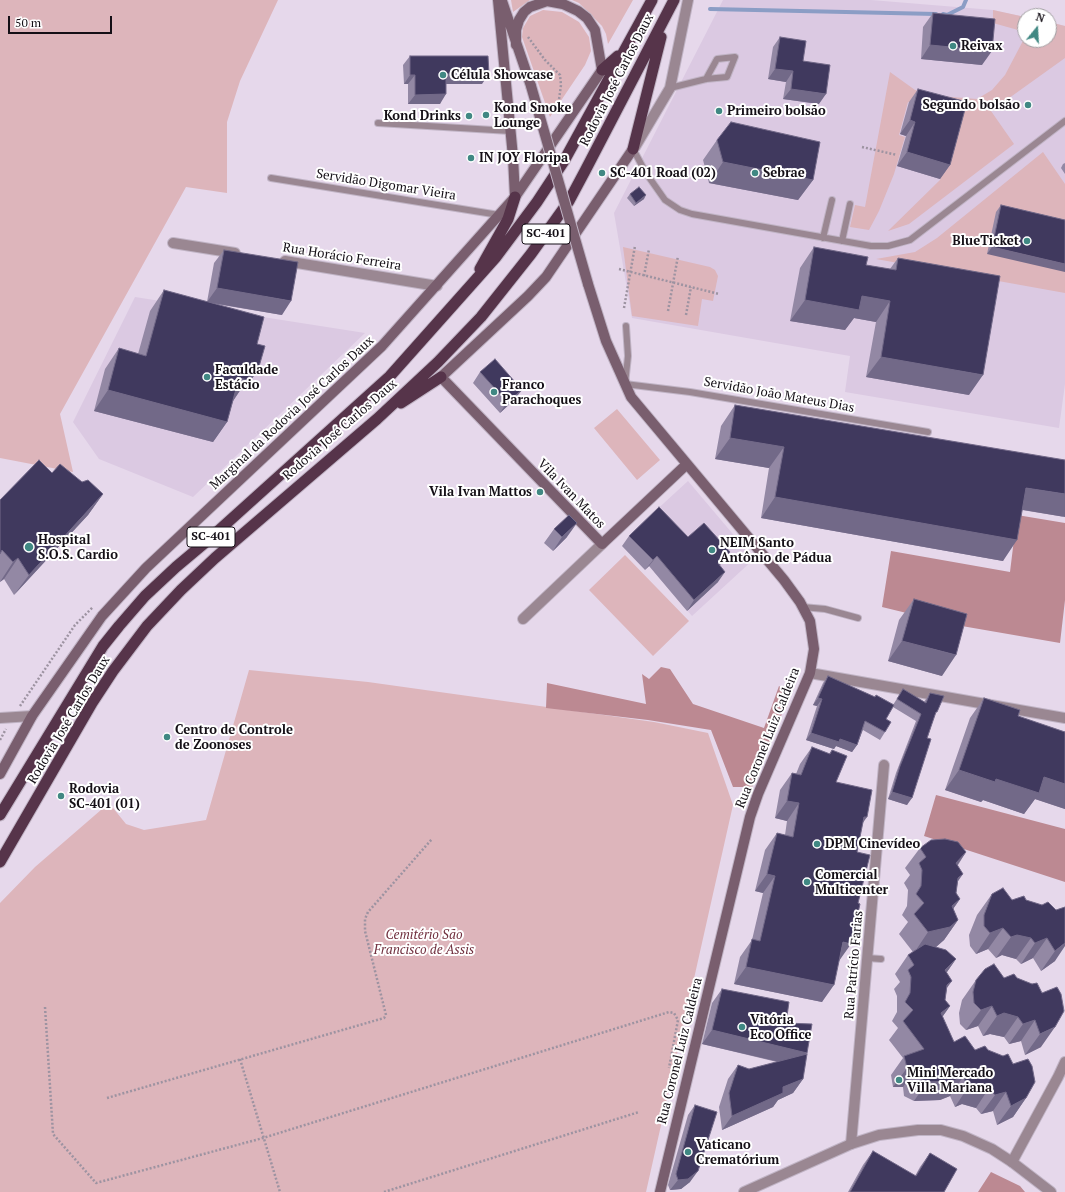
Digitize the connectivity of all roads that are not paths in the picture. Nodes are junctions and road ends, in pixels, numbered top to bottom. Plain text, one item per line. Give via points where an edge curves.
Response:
1 (498, 0) edge
2 (502, 0) edge
3 (652, 0) edge
4 (674, 0) edge
5 (688, 0) edge
6 (666, 15) junction
7 (516, 45) junction
8 (626, 48) junction
9 (602, 70) junction
10 (706, 79) junction
11 (670, 88) junction
12 (1065, 121) edge
13 (378, 123) dead end
14 (510, 130) junction
15 (634, 149) junction
16 (271, 178) dead end
17 (515, 197) junction
18 (832, 200) dead end
19 (850, 204) dead end
20 (499, 215) junction
21 (823, 238) junction
22 (842, 241) junction
23 (173, 243) dead end
24 (244, 254) edge
25 (275, 259) edge
26 (437, 286) junction
27 (465, 293) junction
28 (626, 326) dead end
29 (441, 377) junction
30 (625, 384) junction
31 (377, 419) junction
32 (928, 432) dead end
33 (687, 464) junction
34 (602, 544) junction
35 (802, 607) junction
36 (858, 618) dead end
37 (523, 619) dead end
38 (810, 672) junction
39 (32, 716) junction
40 (0, 718) edge
41 (1065, 718) edge
42 (884, 764) dead end
43 (0, 774) edge
44 (0, 815) edge
45 (0, 862) edge
46 (867, 958) junction
47 (881, 959) dead end
48 (1065, 1062) edge
49 (851, 1144) junction
50 (1012, 1162) junction
51 (660, 1192) edge
52 (744, 1192) edge
53 (1051, 1192) edge

1 - 14 main road
2 - 7 main road, Rua Coronel Luiz Caldeira
3 - 8 highway, Rodovia José Carlos Daux / SC-401
4 - 6 highway, Rodovia José Carlos Daux / SC-401
5 - 11 street
6 - 15 highway
6 - 31 highway, Rodovia José Carlos Daux / SC-401 via 585,171 549,230 505,288 460,340
7 - 9 main road via 519,20 530,7 547,2 563,4 587,18 595,30
7 - 30 main road, Rua Coronel Luiz Caldeira, bridge via 531,86 603,334
8 - 9 highway
8 - 27 highway, Rodovia José Carlos Daux / SC-401 via 556,173 496,257
9 - 17 main road, Marginal da Rodovia José Carlos Daux
10 - 10 lane via 717,59 735,57 726,77
10 - 11 lane
11 - 15 street
12 - 22 lane via 910,240 888,246
13 - 14 lane
14 - 17 main road
15 - 21 lane via 646,174 665,200 680,210
15 - 29 main road via 546,277
16 - 20 lane, Servidão Digomar Vieira
17 - 20 main road, Marginal da Rodovia José Carlos Daux
17 - 27 highway via 508,219
18 - 21 lane
19 - 22 lane
20 - 26 main road, Marginal da Rodovia José Carlos Daux
21 - 22 lane
23 - 24 street
25 - 26 street, Rua Horácio Ferreira
26 - 39 main road, Marginal da Rodovia José Carlos Daux via 382,346 146,568 102,616
27 - 44 highway, Rodovia José Carlos Daux / SC-401 via 390,376 176,568 119,626 103,646
28 - 30 lane via 628,356
29 - 31 highway
29 - 34 main road, Vila Ivan Matos
30 - 32 lane, Servidão João Mateus Dias via 690,392
30 - 33 main road, Rua Coronel Luiz Caldeira via 642,411
31 - 45 highway, Rodovia José Carlos Daux / SC-401 via 215,558 147,626 92,703
33 - 34 main road, Vila Ivan Matos
33 - 35 main road, Rua Coronel Luiz Caldeira via 757,545
34 - 37 street
35 - 36 lane
35 - 38 main road, Rua Coronel Luiz Caldeira via 810,621 814,649
38 - 41 street
38 - 51 main road, Rua Coronel Luiz Caldeira via 750,817
39 - 40 street
39 - 43 main road, Marginal da Rodovia José Carlos Daux
42 - 46 street, Rua Patrício Farias
46 - 47 lane
46 - 49 street, Rua Patrício Farias
48 - 50 street
49 - 50 street via 897,1132 941,1130 963,1136 992,1149
49 - 52 street
50 - 53 street

